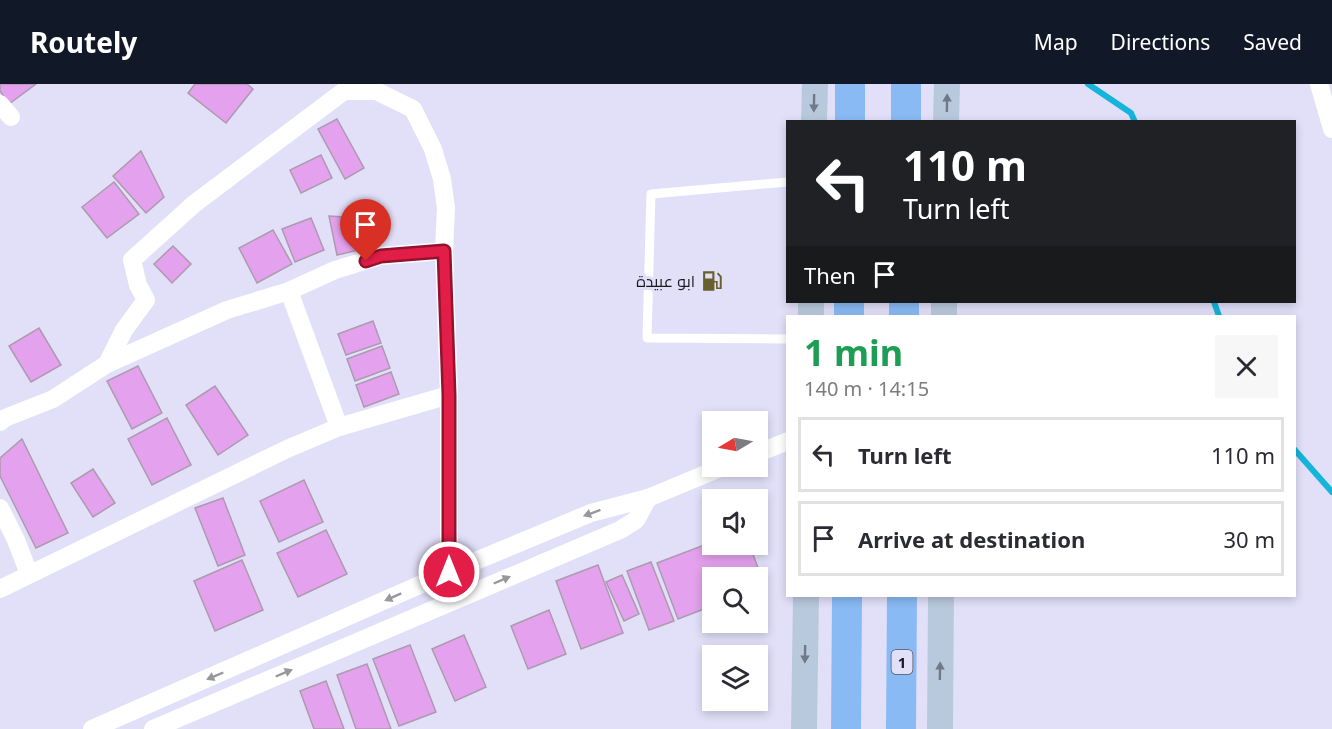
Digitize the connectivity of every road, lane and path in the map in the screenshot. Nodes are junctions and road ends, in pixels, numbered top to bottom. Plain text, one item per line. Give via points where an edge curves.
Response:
1 (815, 84) edge
2 (850, 84) edge
3 (906, 84) edge
4 (947, 84) edge
5 (1319, 84) edge
6 (814, 120) edge
7 (850, 120) edge
8 (906, 120) edge
9 (946, 120) edge
10 (1332, 129) edge
11 (786, 182) edge
12 (444, 251) junction
13 (289, 291) junction
14 (786, 339) edge
15 (107, 364) junction
16 (449, 395) junction
17 (0, 422) edge
18 (339, 428) junction
19 (786, 442) edge
20 (768, 449) edge
21 (702, 476) edge
22 (648, 498) junction
23 (0, 508) edge
24 (449, 572) junction
25 (29, 574) junction
26 (0, 589) edge
27 (806, 597) edge
28 (847, 597) edge
29 (902, 597) edge
30 (941, 597) edge
31 (92, 729) edge
32 (153, 729) edge
33 (804, 729) edge
34 (846, 729) edge
35 (901, 729) edge
36 (940, 729) edge

1 -> 6 main road
2 - 7 highway
3 - 8 highway
9 -> 4 main road
5 - 10 street
11 - 14 lane via 651,194 647,338
12 - 13 street via 381,256 335,270
12 - 15 street via 446,208 442,179 433,149 413,109 376,91 344,91 194,204 132,260 146,300 124,330
12 - 16 street
13 - 15 street via 227,310
13 - 18 street
15 - 17 street via 53,399
16 - 18 street
16 - 24 street
18 - 25 street via 238,472
19 - 20 street
21 - 22 street
22 -> 24 street via 591,513
32 -> 22 street via 620,530 636,520
23 - 25 street
24 -> 31 street
25 - 26 street
27 -> 33 main road
28 - 34 highway
29 - 35 highway, 1
36 -> 30 main road

